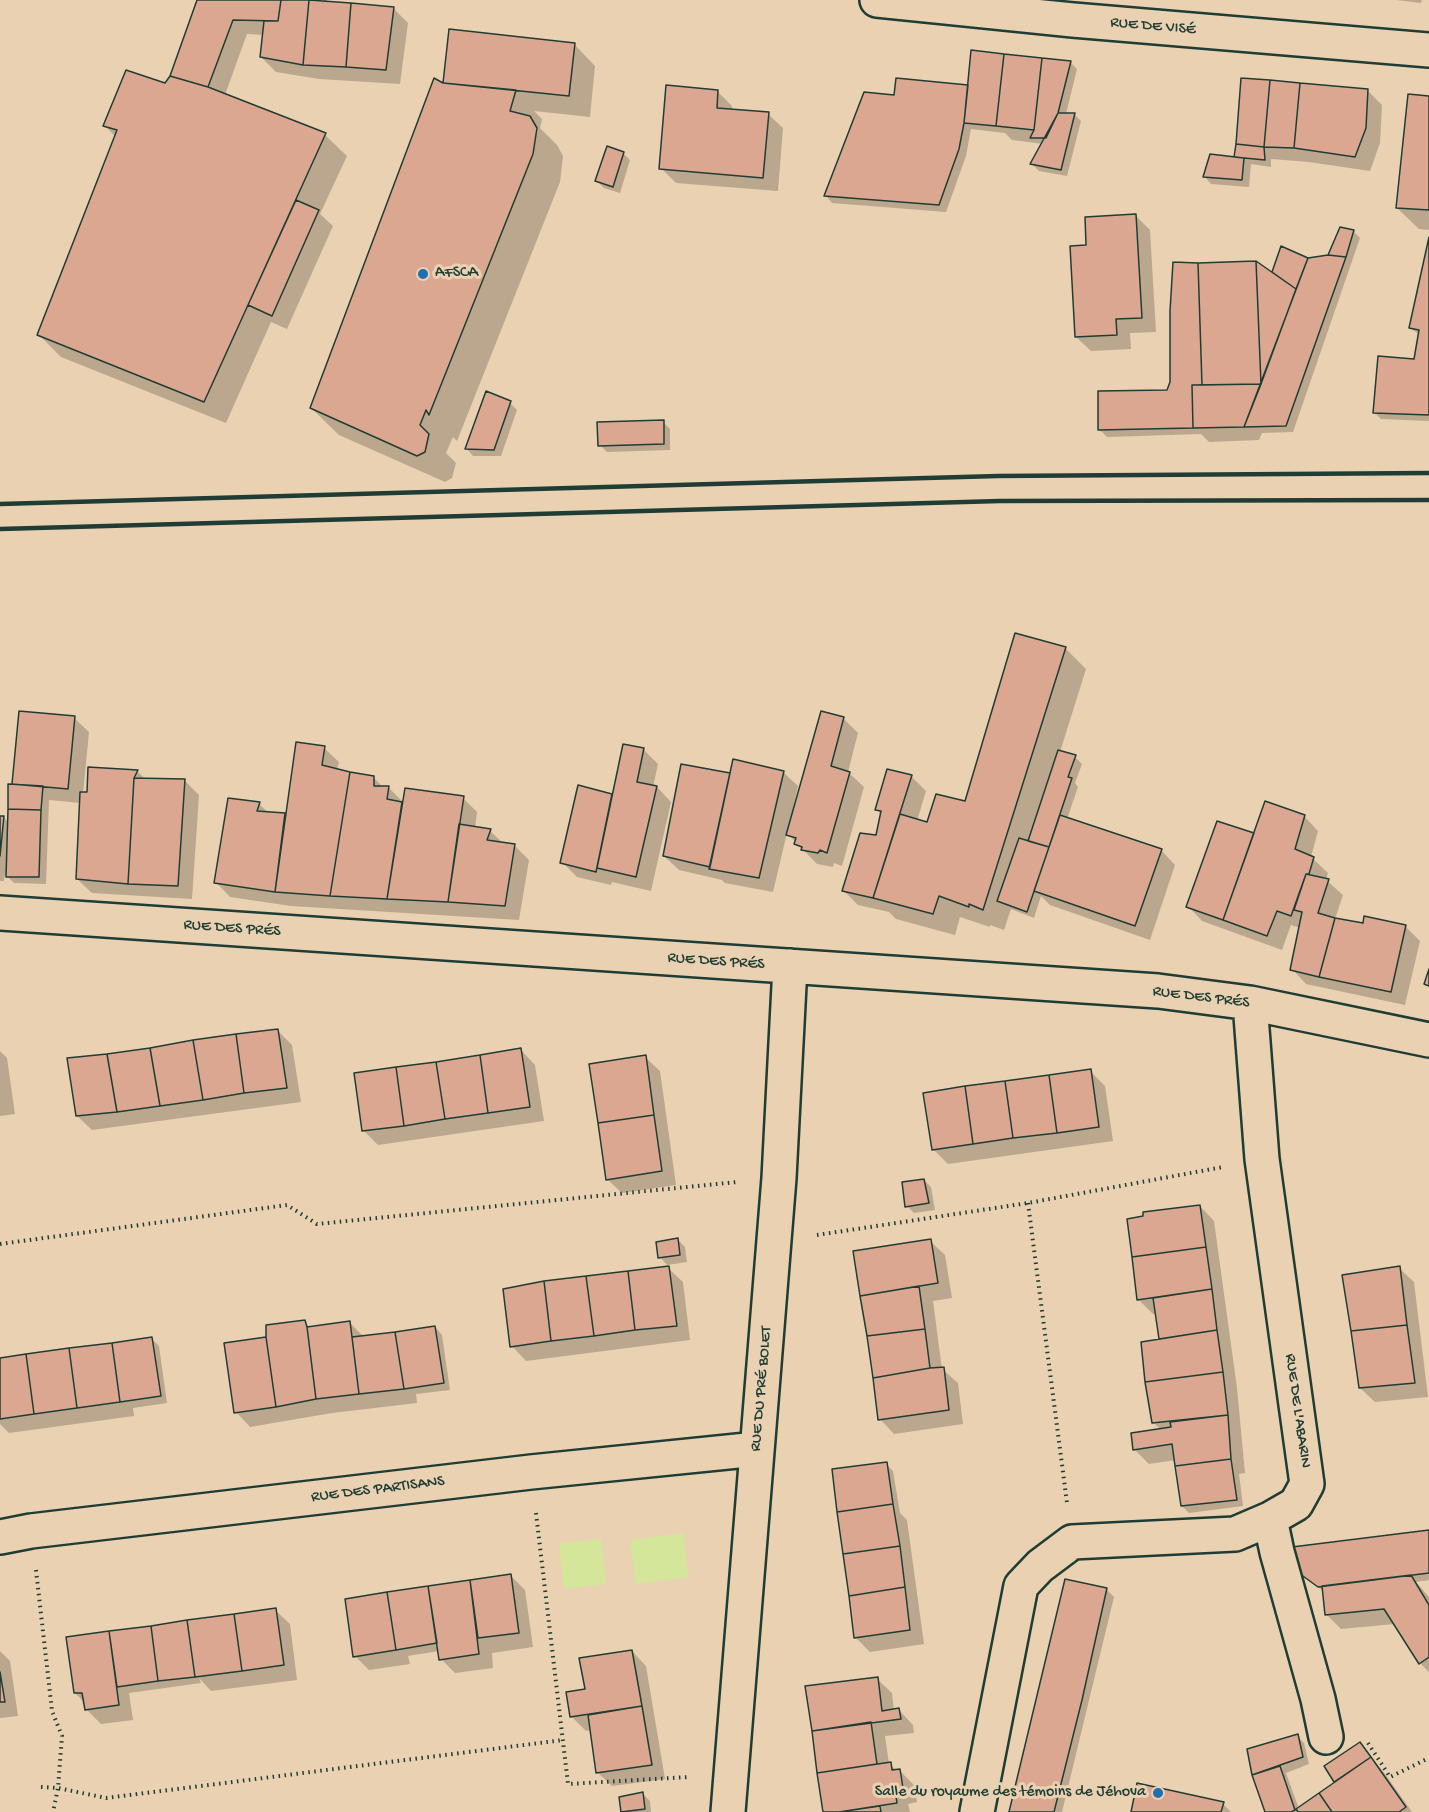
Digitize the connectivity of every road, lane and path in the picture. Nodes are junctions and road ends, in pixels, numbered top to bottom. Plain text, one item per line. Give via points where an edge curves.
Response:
1 (877, 0) edge
2 (1429, 50) edge
3 (0, 913) edge
4 (790, 966) junction
5 (1250, 1003) junction
6 (1429, 1040) edge
7 (1262, 1159) junction
8 (779, 1178) junction
9 (1028, 1203) junction
10 (775, 1241) junction
11 (0, 1244) edge
12 (757, 1449) junction
13 (531, 1472) junction
14 (1270, 1519) junction
15 (16, 1534) edge
16 (1072, 1542) junction
17 (1326, 1737) dead end
18 (563, 1740) junction
19 (1367, 1742) dead end
20 (1429, 1758) edge
21 (732, 1774) junction
22 (41, 1787) dead end
23 (58, 1788) junction
24 (53, 1812) edge
25 (728, 1812) edge
26 (977, 1812) edge

1 - 2 street, RUE DE VISÉ
3 - 4 street, RUE DES PRÉS
4 - 5 street, RUE DES PRÉS via 1158,991
4 - 8 street, RUE DU PRÉ BOLET
5 - 6 street, RUE DES PRÉS
5 - 7 street, RUE DE L'ABARIN
7 - 9 path
7 - 14 street, RUE DE L'ABARIN via 1307,1484 1296,1504
8 - 10 street, RUE DU PRÉ BOLET
8 - 11 path via 317,1224 287,1205
9 - 10 path
9 - 16 path
10 - 12 street, RUE DU PRÉ BOLET
12 - 13 street, RUE DES PARTISANS
12 - 21 street, RUE DU PRÉ BOLET
13 - 15 street, RUE DES PARTISANS
13 - 18 path
14 - 16 street, RUE DE L'ABARIN via 1235,1534
14 - 17 street
15 - 23 path via 52,1711 62,1736
16 - 26 street via 1021,1586
18 - 21 path via 568,1784
18 - 23 path via 105,1798
19 - 20 path via 1390,1777
21 - 25 street, RUE DU PRÉ BOLET
22 - 23 path
23 - 24 path

